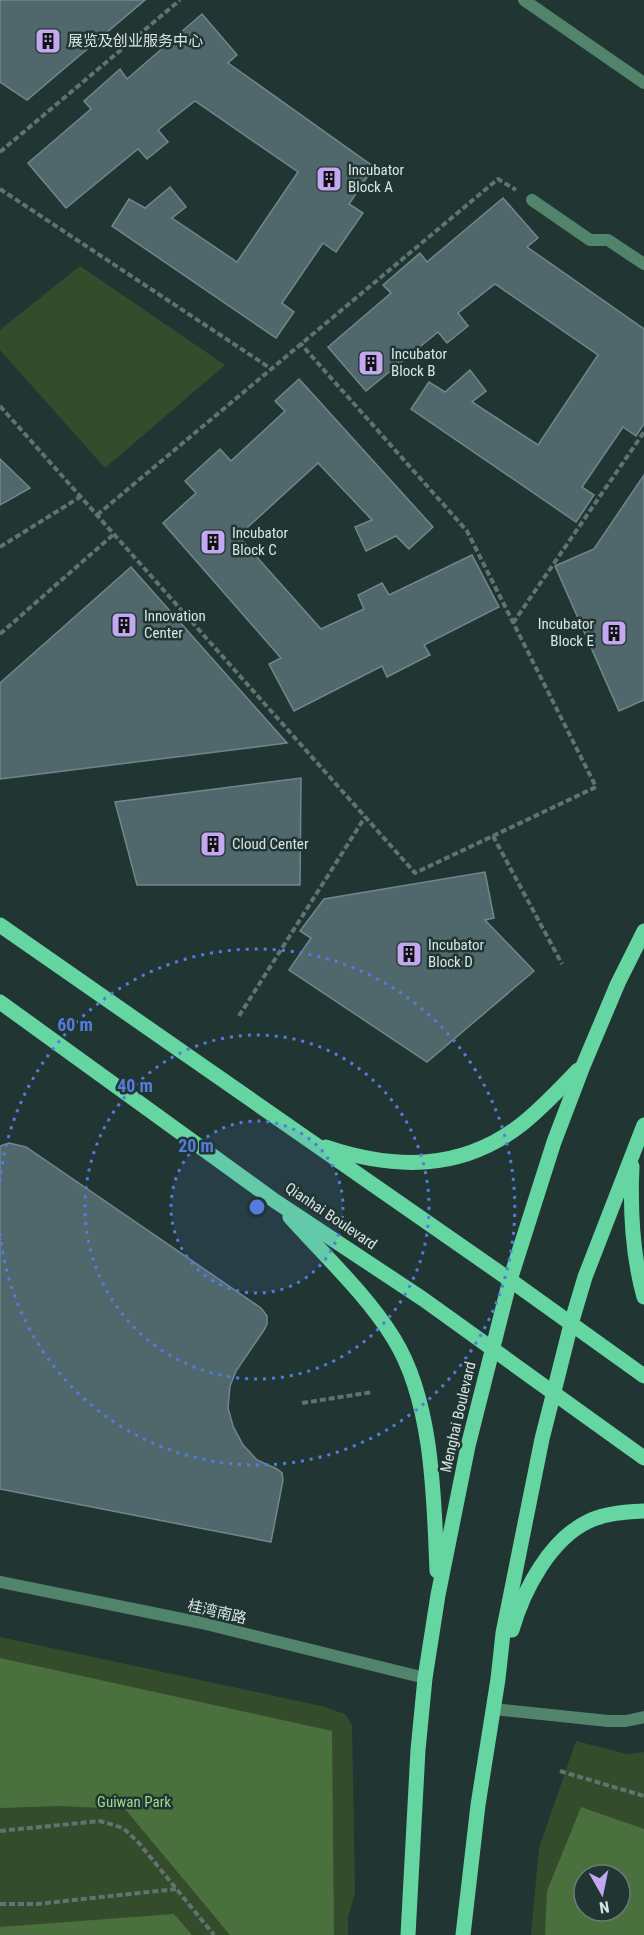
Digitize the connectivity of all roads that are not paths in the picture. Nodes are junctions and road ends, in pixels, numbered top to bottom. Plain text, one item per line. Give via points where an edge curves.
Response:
1 (524, 0) edge
2 (644, 82) edge
3 (532, 200) road end
4 (644, 264) edge
5 (0, 925) edge
6 (644, 931) edge
7 (0, 1002) edge
8 (583, 1066) junction
9 (644, 1125) edge
10 (310, 1142) junction
11 (633, 1150) junction
12 (276, 1201) junction
13 (510, 1280) junction
14 (644, 1297) edge
15 (571, 1324) junction
16 (493, 1349) junction
17 (644, 1376) edge
18 (553, 1394) junction
19 (644, 1458) edge
20 (644, 1511) edge
21 (0, 1582) edge
22 (438, 1595) junction
23 (425, 1678) junction
24 (498, 1679) junction
25 (493, 1709) junction
26 (644, 1717) edge
27 (408, 1935) edge
28 (463, 1935) edge

1 - 2 street
3 - 4 street via 590,240 608,240
5 - 10 main road
6 - 8 main road, Menghai Boulevard
7 - 12 main road, Qianhai Boulevard
8 - 10 main road via 521,1125 466,1155 430,1163 395,1163 356,1157
8 - 13 main road, Menghai Boulevard
9 - 11 main road
10 - 13 main road
11 - 14 main road via 631,1230
11 - 15 main road
12 - 16 main road, Qianhai Boulevard
12 - 22 main road via 380,1320 404,1359 429,1454
13 - 15 main road
13 - 16 main road, Menghai Boulevard
15 - 17 main road
15 - 18 main road
16 - 18 main road, Qianhai Boulevard
16 - 22 main road, Menghai Boulevard via 468,1446
18 - 19 main road, Qianhai Boulevard
18 - 24 main road via 503,1633
20 - 24 main road via 587,1522 558,1544 537,1571 515,1618
21 - 23 street, 桂湾南路 via 202,1623
22 - 23 main road, Menghai Boulevard
23 - 27 main road, Menghai Boulevard
24 - 25 main road
25 - 26 street via 574,1719 626,1721
25 - 28 main road

